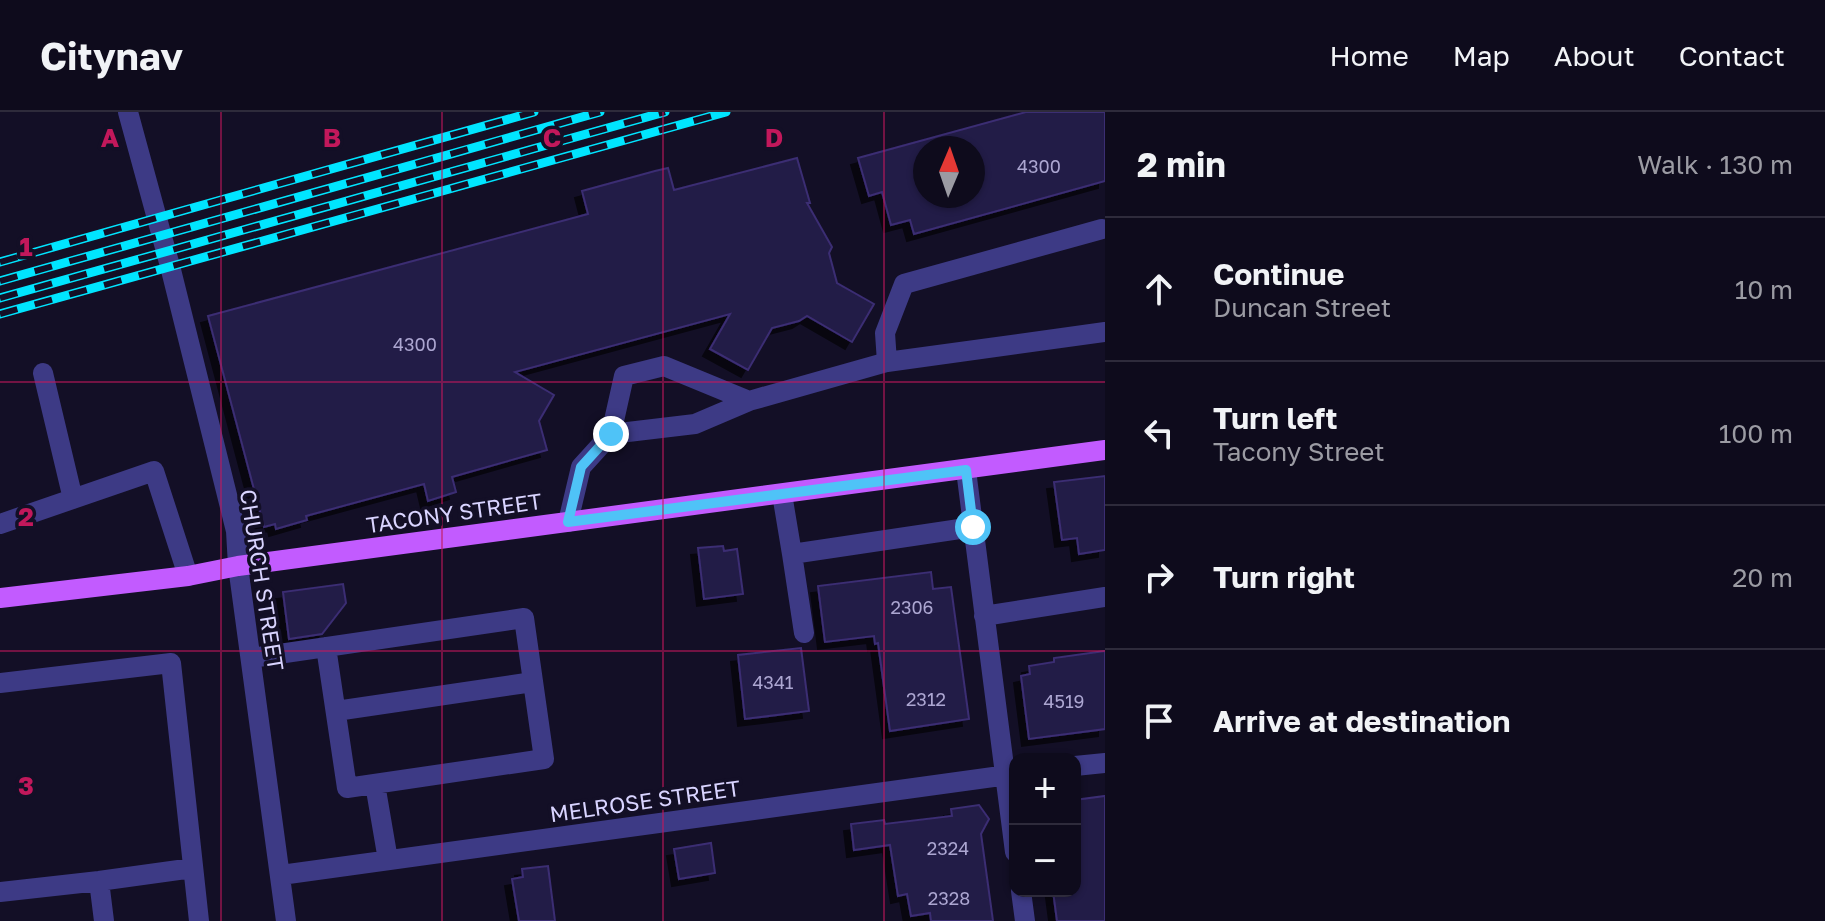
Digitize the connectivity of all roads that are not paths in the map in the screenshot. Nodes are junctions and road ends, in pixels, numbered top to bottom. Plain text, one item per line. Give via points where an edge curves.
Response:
1 (128, 112) edge
2 (1104, 229) edge
3 (1105, 332) edge
4 (887, 362) junction
5 (43, 373) dead end
6 (749, 401) junction
7 (611, 434) junction
8 (1105, 450) edge
9 (966, 470) junction
10 (782, 494) junction
11 (73, 499) junction
12 (568, 522) junction
13 (0, 524) edge
14 (973, 527) junction
15 (792, 554) junction
16 (238, 566) junction
17 (188, 576) junction
18 (1105, 597) edge
19 (0, 598) edge
20 (984, 616) junction
21 (804, 633) dead end
22 (326, 647) junction
23 (251, 658) junction
24 (533, 682) junction
25 (0, 683) edge
26 (336, 711) junction
27 (1105, 763) edge
28 (1081, 765) edge
29 (1009, 769) edge
30 (1009, 775) edge
31 (375, 784) junction
32 (388, 860) junction
33 (193, 868) junction
34 (281, 875) junction
35 (99, 881) junction
36 (0, 892) edge
37 (1022, 897) edge
38 (104, 921) edge
39 (199, 921) edge
40 (286, 921) edge
41 (1025, 921) edge

1 - 16 street, CHURCH STREET via 236,531
2 - 4 street via 904,284 885,333
3 - 4 street
4 - 6 street
5 - 11 street
6 - 7 street via 695,424
6 - 7 street via 664,366 624,376
7 - 12 street via 581,467
8 - 9 main road, TACONY STREET
9 - 10 main road, TACONY STREET
9 - 14 street
10 - 12 main road, TACONY STREET
10 - 15 street
11 - 13 street
11 - 17 street via 154,471
12 - 16 main road, TACONY STREET
14 - 15 street
14 - 20 street
15 - 21 street
16 - 17 main road, TACONY STREET
16 - 23 street, CHURCH STREET
17 - 19 main road, TACONY STREET
18 - 20 street
20 - 29 street
22 - 23 street
22 - 24 street via 524,618
22 - 26 street
23 - 34 street, CHURCH STREET
24 - 26 street
24 - 31 street via 544,759
25 - 33 street via 171,663
26 - 31 street via 347,788
27 - 28 street
30 - 32 street, MELROSE STREET
31 - 32 street
32 - 34 street, MELROSE STREET
33 - 35 street
33 - 39 street
34 - 40 street, CHURCH STREET
35 - 36 street
35 - 38 street
37 - 41 street

